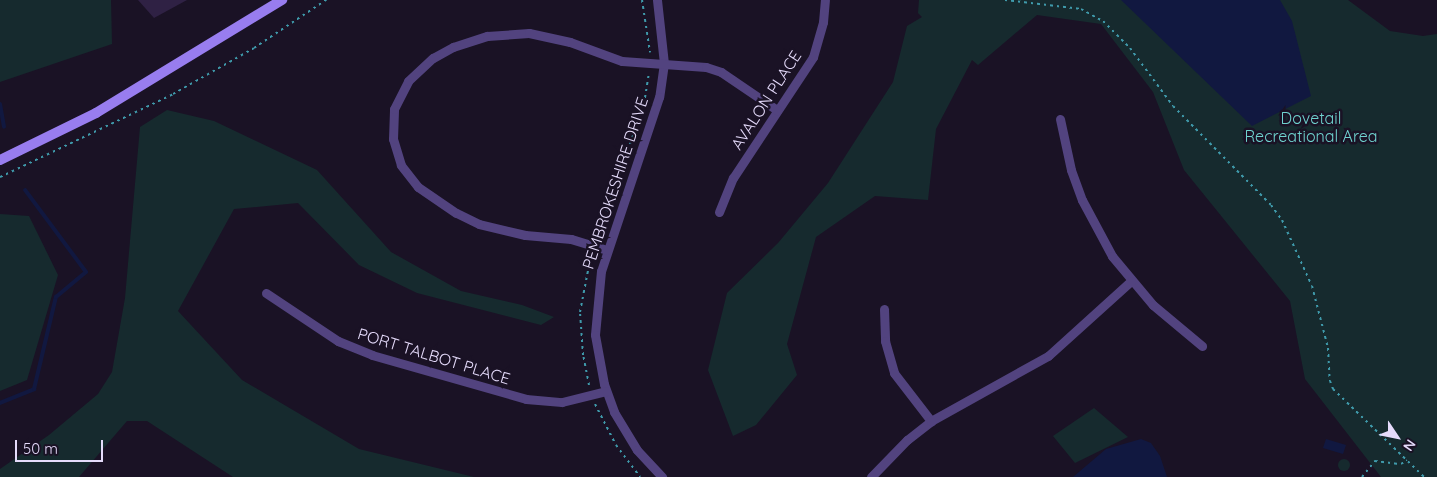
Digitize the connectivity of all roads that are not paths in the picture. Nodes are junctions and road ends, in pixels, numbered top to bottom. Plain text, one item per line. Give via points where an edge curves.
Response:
1 (282, 0) edge
2 (657, 0) edge
3 (825, 0) edge
4 (664, 63) junction
5 (777, 110) junction
6 (1060, 119) dead end
7 (0, 160) edge
8 (719, 212) dead end
9 (607, 250) junction
10 (1131, 281) junction
11 (266, 293) dead end
12 (884, 309) dead end
13 (1202, 346) dead end
14 (606, 391) junction
15 (931, 421) junction
16 (662, 477) edge
17 (871, 477) edge

1 - 7 main road via 96,113
2 - 4 street, PEMBROKESHIRE DRIVE
3 - 5 street, AVALON PLACE via 823,22 813,57
4 - 5 street via 721,72
4 - 9 street, PEMBROKESHIRE DRIVE via 654,119
4 - 9 street via 607,58 548,36 510,33 487,36 453,47 418,69 408,80 394,109 393,139 401,165 418,187 434,200 472,220 504,231 571,239
5 - 8 street, AVALON PLACE via 728,186
6 - 10 street via 1071,170 1082,200 1112,256
9 - 14 street, PEMBROKESHIRE DRIVE via 595,314 597,356
10 - 13 street
10 - 15 street via 1048,356
11 - 14 street, PORT TALBOT PLACE via 338,341 372,355 526,399 562,402
12 - 15 street via 885,341 894,373
14 - 16 street, PEMBROKESHIRE DRIVE via 625,431
15 - 17 street

